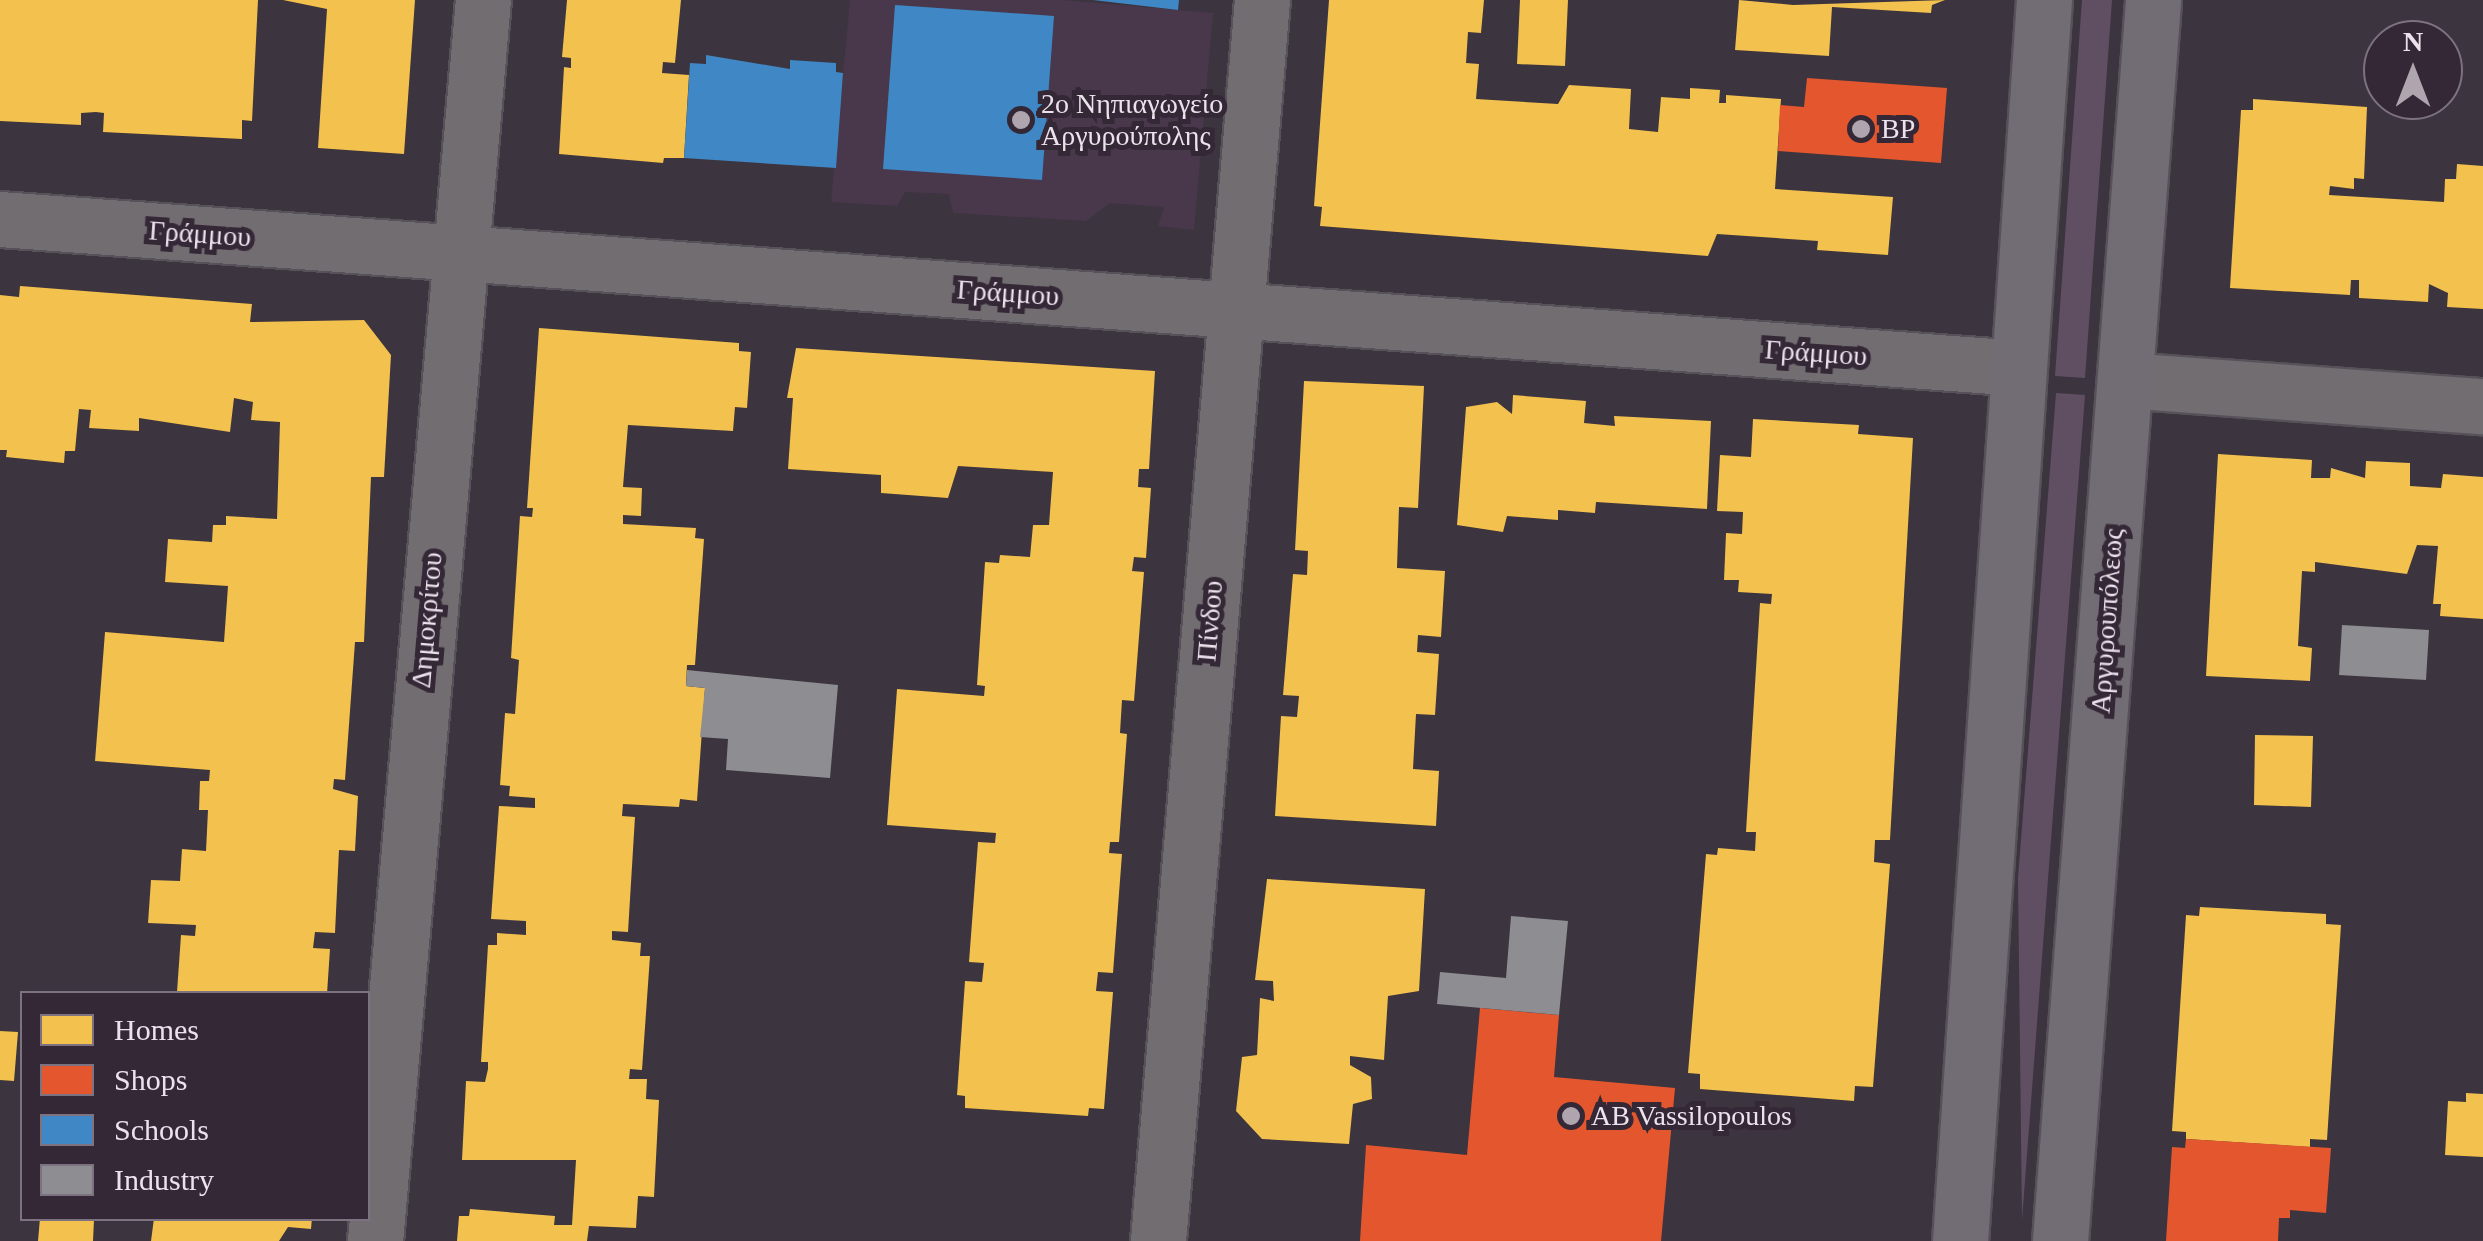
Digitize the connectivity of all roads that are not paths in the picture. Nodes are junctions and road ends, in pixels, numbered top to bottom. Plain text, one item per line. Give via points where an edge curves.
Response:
1 (483, 0) edge
2 (1262, 0) edge
3 (2044, 0) edge
4 (2152, 0) edge
5 (0, 219) edge
6 (458, 253) junction
7 (1236, 310) junction
8 (2016, 368) junction
9 (2125, 380) junction
10 (2483, 406) edge
11 (375, 1241) edge
12 (1158, 1241) edge
13 (1960, 1241) edge
14 (2060, 1241) edge

1 - 6 street, Δημοκρίτου
2 - 7 street, Πίνδου
3 - 8 main road
4 - 9 main road, Αργυρουπόλεως
5 - 6 street, Γράμμου
6 - 7 street, Γράμμου
6 - 11 street, Δημοκρίτου
7 - 8 street, Γράμμου
7 - 12 street, Πίνδου
8 - 13 main road
9 - 10 street
9 - 14 main road, Αργυρουπόλεως

